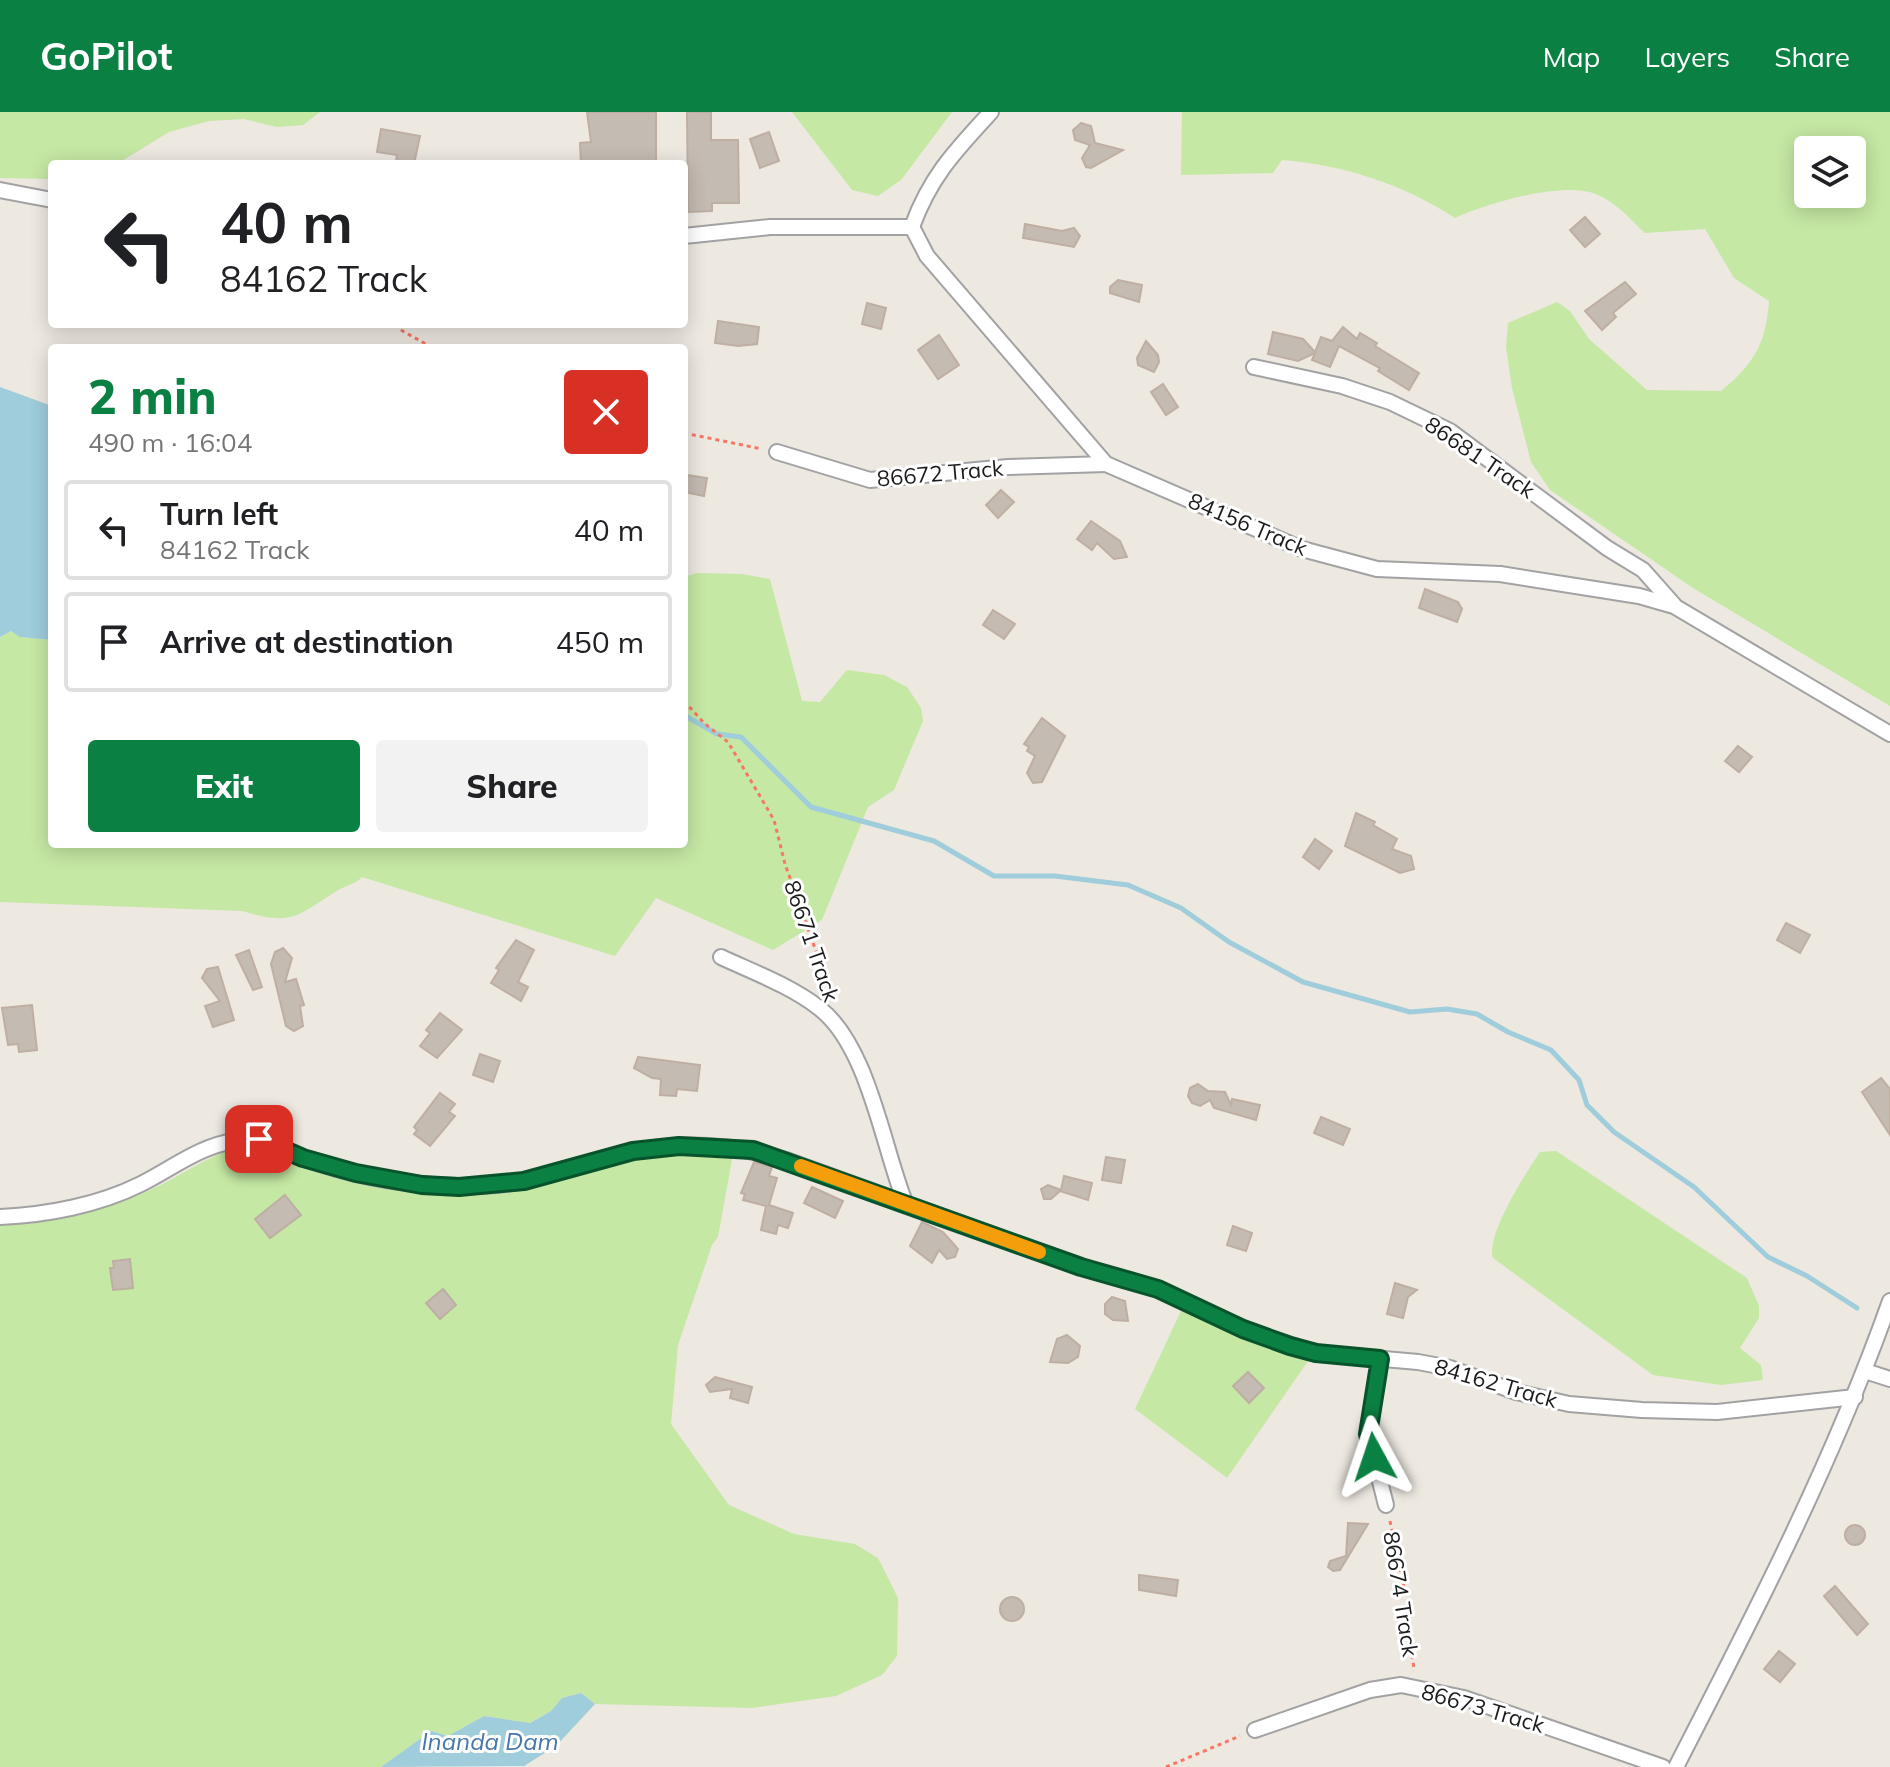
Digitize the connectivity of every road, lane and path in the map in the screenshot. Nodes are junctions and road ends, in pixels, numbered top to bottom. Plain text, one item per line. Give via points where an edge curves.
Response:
1 (991, 112) edge
2 (0, 190) edge
3 (48, 199) edge
4 (912, 227) junction
5 (688, 236) edge
6 (400, 328) edge
7 (426, 344) edge
8 (1254, 367) dead end
9 (688, 434) edge
10 (777, 452) joint
11 (1106, 464) junction
12 (1674, 606) junction
13 (688, 705) edge
14 (1890, 734) edge
15 (721, 957) dead end
16 (834, 1003) dead end
17 (905, 1202) junction
18 (0, 1217) edge
19 (1890, 1301) edge
20 (1380, 1359) junction
21 (1865, 1371) junction
22 (1890, 1379) edge
23 (1855, 1397) junction
24 (1386, 1505) joint
25 (1416, 1688) junction
26 (1255, 1730) joint
27 (1166, 1767) edge
28 (1663, 1767) edge
29 (1676, 1767) edge

1 - 4 street via 941,166
2 - 3 street
4 - 5 street via 770,227
4 - 11 street, 84156 Track via 927,256
6 - 7 path
8 - 12 street, 86681 Track via 1342,386 1450,431 1643,570
9 - 10 path
10 - 11 street, 86672 Track via 870,480
11 - 12 street, 84156 Track via 1302,549 1377,569 1500,574
12 - 14 street, 84156 Track
13 - 16 path, 86671 Track via 728,742 774,820
15 - 17 street via 820,1008 836,1024 871,1093
17 - 18 street, 84162 Track via 786,1160 727,1148 633,1151 524,1181 459,1187 356,1173 259,1139 207,1148 112,1197
17 - 20 street, 84162 Track via 1081,1267 1158,1289 1290,1346
19 - 21 street
20 - 23 street, 84162 Track via 1450,1368 1569,1404 1642,1410 1717,1412
20 - 24 street, 86674 Track via 1368,1434
21 - 22 street
21 - 23 street
23 - 29 street
24 - 25 path, 86674 Track via 1407,1601
25 - 26 street, 86673 Track via 1370,1690
25 - 28 street, 86673 Track via 1464,1698
26 - 27 path

